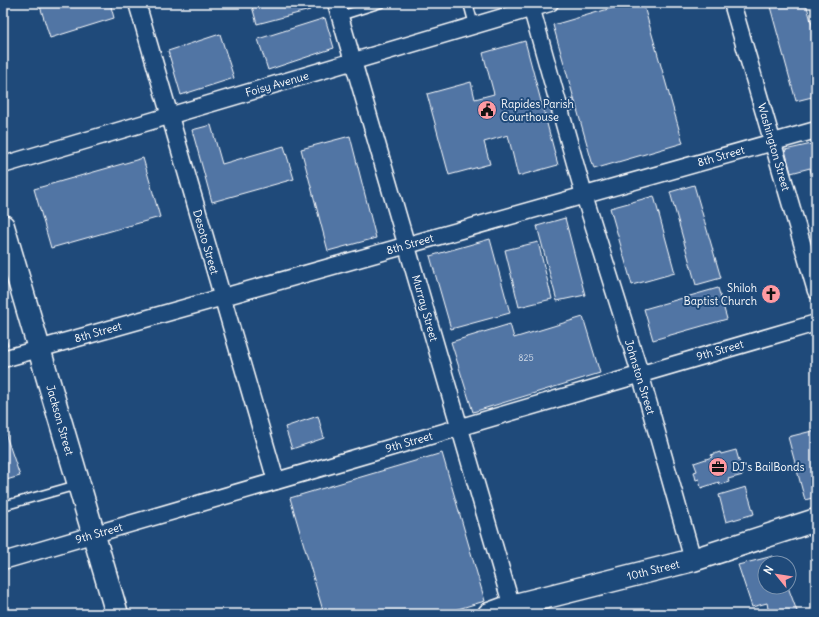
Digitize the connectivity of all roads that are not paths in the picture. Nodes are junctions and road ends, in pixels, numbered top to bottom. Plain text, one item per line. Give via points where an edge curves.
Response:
1 (137, 3) edge
2 (381, 3) edge
3 (468, 3) edge
4 (550, 3) edge
5 (732, 3) edge
6 (531, 6) edge
7 (338, 9) edge
8 (474, 26) junction
9 (353, 61) junction
10 (170, 116) junction
11 (816, 130) edge
12 (773, 142) junction
13 (3, 165) edge
14 (584, 195) junction
15 (3, 226) edge
16 (407, 245) junction
17 (816, 291) edge
18 (222, 297) junction
19 (816, 323) edge
20 (39, 349) junction
21 (3, 359) edge
22 (640, 373) junction
23 (459, 427) junction
24 (276, 481) junction
25 (79, 485) junction
26 (3, 506) edge
27 (816, 520) edge
28 (93, 534) junction
29 (693, 560) junction
30 (3, 561) edge
31 (512, 610) edge
32 (117, 614) edge
33 (489, 614) edge

1 - 10 street, Desoto Street
2 - 7 lane
3 - 8 lane
4 - 6 street, Foisy Avenue
5 - 12 street, Washington Street
6 - 8 street, Foisy Avenue
6 - 14 street, Johnston Street
7 - 9 street, Murray Street
8 - 9 street, Foisy Avenue
9 - 10 street, Foisy Avenue
9 - 16 street, Murray Street
10 - 13 street, Foisy Avenue
10 - 18 street, Desoto Street
11 - 12 street, 8th Street
12 - 14 street, 8th Street
12 - 17 street, Washington Street
14 - 16 street, 8th Street
14 - 22 street, Johnston Street
15 - 20 main road, Jackson Street
16 - 18 street, 8th Street
16 - 23 street, Murray Street
18 - 20 street, 8th Street
18 - 24 street, Desoto Street
19 - 22 street, 9th Street
20 - 21 street, 8th Street
20 - 25 main road, Jackson Street
22 - 23 street, 9th Street
22 - 29 street, Johnston Street
23 - 24 street, 9th Street
23 - 31 street, Murray Street
24 - 28 street, 9th Street
25 - 26 lane
25 - 28 main road, Jackson Street
27 - 29 main road, 10th Street
28 - 30 street, 9th Street
28 - 32 main road, Jackson Street
29 - 31 main road, 10th Street
31 - 33 main road, 10th Street

